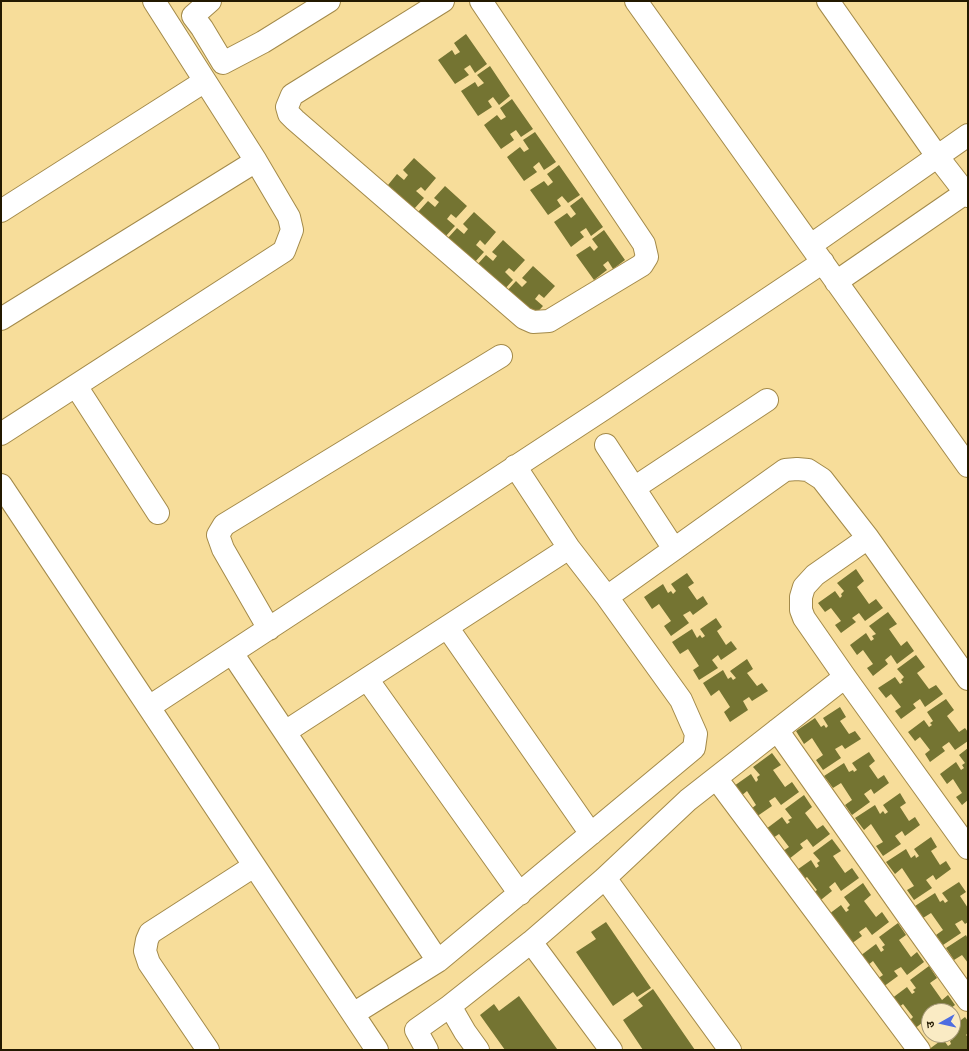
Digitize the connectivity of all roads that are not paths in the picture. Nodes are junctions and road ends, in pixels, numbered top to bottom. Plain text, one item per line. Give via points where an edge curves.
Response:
1 (154, 1) edge
2 (210, 1) edge
3 (329, 1) edge
4 (443, 1) edge
5 (481, 1) edge
6 (636, 1) edge
7 (828, 1) edge
8 (188, 9) edge
9 (205, 81) junction
10 (968, 135) edge
11 (937, 156) junction
12 (256, 161) junction
13 (967, 193) edge
14 (1, 211) edge
15 (817, 254) junction
16 (836, 282) junction
17 (1, 320) edge
18 (501, 356) dead end
19 (76, 386) junction
20 (767, 400) dead end
21 (1, 434) edge
22 (606, 445) dead end
23 (515, 466) junction
24 (968, 466) edge
25 (1, 484) edge
26 (634, 488) junction
27 (158, 513) dead end
28 (868, 538) junction
29 (569, 548) junction
30 (674, 549) junction
31 (607, 597) junction
32 (447, 627) junction
33 (269, 629) junction
34 (232, 653) junction
35 (845, 677) junction
36 (367, 679) junction
37 (968, 679) edge
38 (149, 708) junction
39 (777, 730) junction
40 (285, 732) junction
41 (716, 778) junction
42 (591, 834) junction
43 (968, 848) edge
44 (254, 866) junction
45 (605, 878) junction
46 (520, 894) junction
47 (531, 942) junction
48 (438, 961) junction
49 (968, 1000) edge
50 (450, 1006) junction
51 (353, 1014) junction
52 (208, 1050) edge
53 (377, 1050) edge
54 (428, 1050) edge
55 (478, 1050) edge
56 (611, 1050) edge
57 (730, 1050) edge
58 (920, 1050) edge

1 - 9 street
2 - 8 street
3 - 8 street via 263,42 223,63
4 - 5 street via 292,95 287,107 289,114 524,318 533,322 549,321 642,266 647,257 644,244
6 - 15 street
7 - 11 street
9 - 12 street
9 - 14 street
10 - 11 street
11 - 13 street
11 - 15 street
12 - 17 street
12 - 19 street via 289,217 292,230 284,251
13 - 16 street
15 - 16 street
15 - 23 street
16 - 24 street
18 - 33 street via 224,525 218,535 223,549
19 - 21 street
19 - 27 street
20 - 26 street
22 - 26 street
23 - 29 street
23 - 33 street
25 - 38 street
26 - 30 street
28 - 30 street via 822,479 808,470 797,469 785,470
28 - 35 street via 815,575 804,587 801,598 804,618
28 - 37 street
29 - 31 street
29 - 32 street
30 - 31 street
31 - 42 street via 681,700 696,734 694,748
32 - 36 street
32 - 42 street
33 - 34 street
34 - 38 street
34 - 40 street
35 - 39 street
35 - 43 street
36 - 40 street
36 - 46 street
38 - 44 street
39 - 41 street
39 - 49 street
40 - 48 street
41 - 45 street via 688,800
41 - 58 street
42 - 46 street
44 - 51 street
44 - 52 street via 150,933 144,951 149,964
45 - 47 street
45 - 57 street
46 - 48 street
47 - 50 street
47 - 56 street
48 - 51 street
50 - 54 street via 416,1030
50 - 55 street
51 - 53 street

